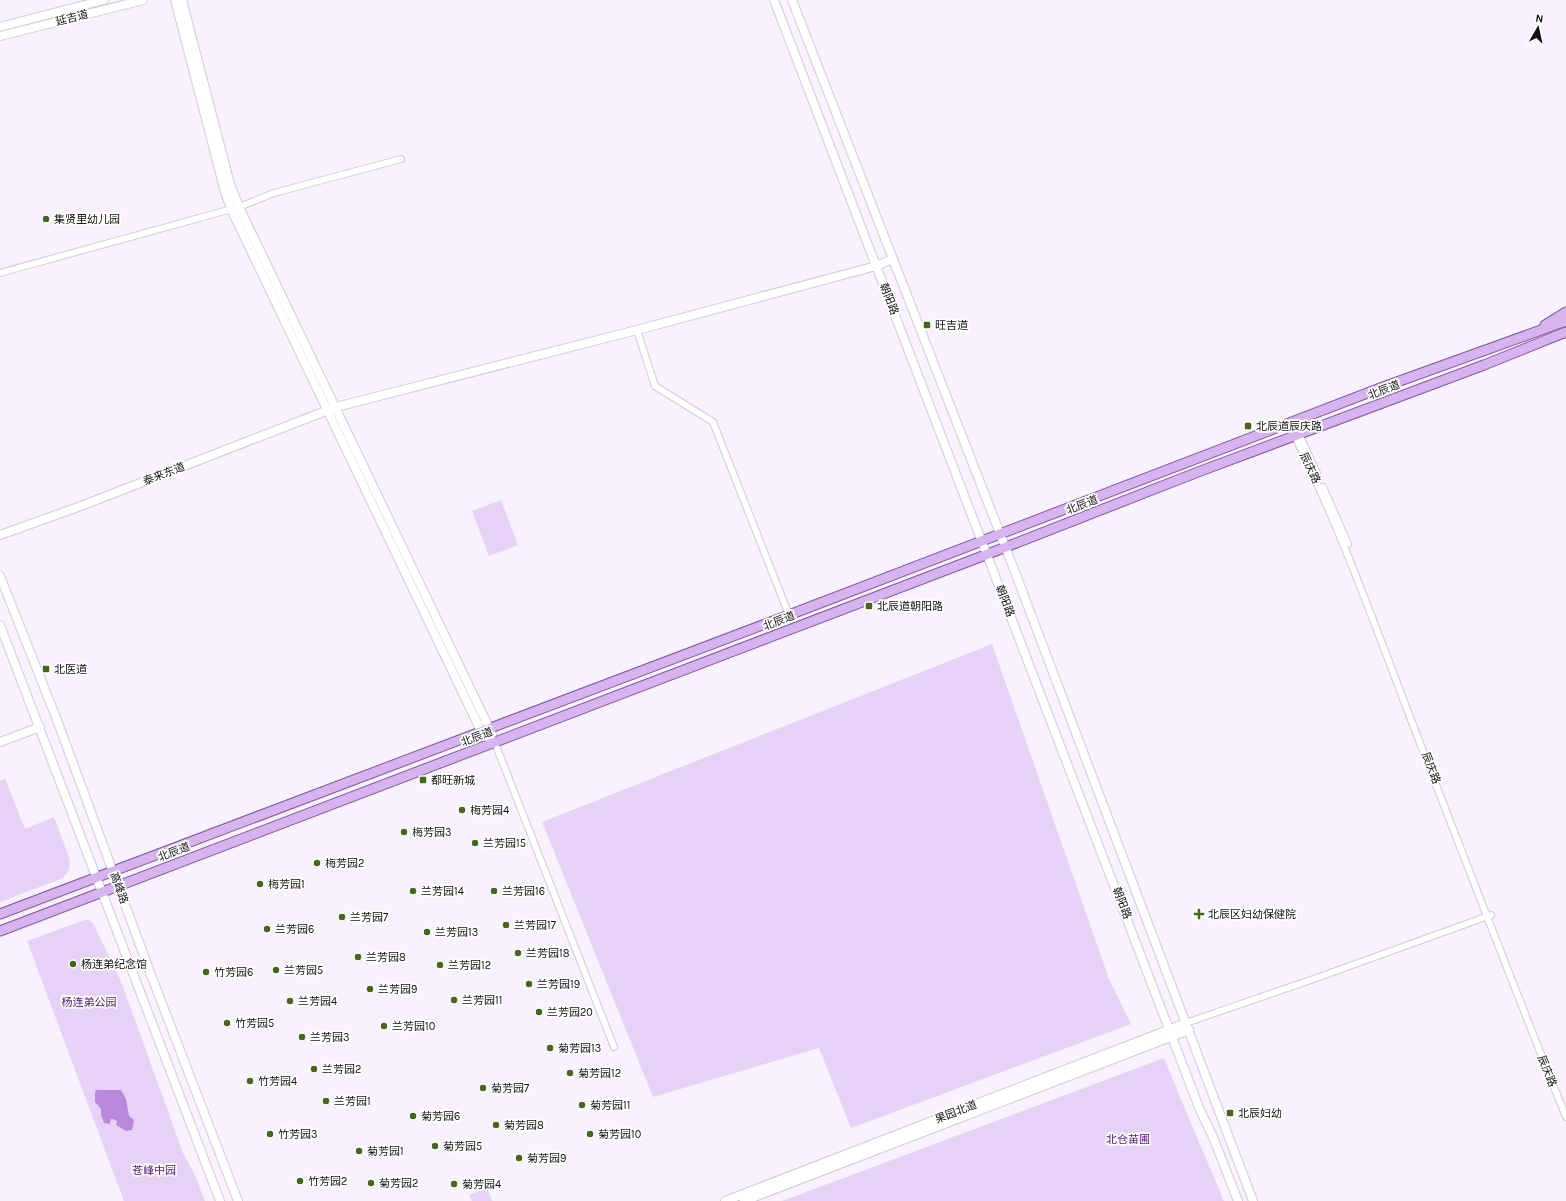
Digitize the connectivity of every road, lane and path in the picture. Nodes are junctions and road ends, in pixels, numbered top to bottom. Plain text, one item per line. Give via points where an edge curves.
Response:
1 (104, 0) edge
2 (143, 0) edge
3 (175, 0) edge
4 (178, 0) edge
5 (182, 0) edge
6 (774, 0) edge
7 (792, 0) edge
8 (179, 17) junction
9 (0, 27) edge
10 (0, 36) edge
11 (401, 159) dead end
12 (235, 208) junction
13 (893, 259) junction
14 (876, 266) junction
15 (0, 273) edge
16 (1566, 312) edge
17 (1566, 321) edge
18 (637, 330) junction
19 (1534, 332) junction
20 (1566, 332) edge
21 (1566, 338) edge
22 (1538, 343) junction
23 (332, 409) junction
24 (1291, 422) junction
25 (1298, 436) junction
26 (1000, 533) junction
27 (0, 535) edge
28 (982, 540) junction
29 (1005, 547) junction
30 (988, 554) junction
31 (0, 576) edge
32 (789, 614) junction
33 (0, 625) edge
34 (40, 727) junction
35 (485, 729) junction
36 (0, 742) edge
37 (495, 743) junction
38 (112, 870) junction
39 (96, 877) junction
40 (118, 886) junction
41 (101, 892) junction
42 (0, 914) edge
43 (1489, 915) junction
44 (0, 931) edge
45 (1187, 1026) junction
46 (1170, 1029) junction
47 (1173, 1037) junction
48 (614, 1047) dead end
49 (1566, 1107) edge
50 (1566, 1117) edge
51 (220, 1201) edge
52 (238, 1201) edge
53 (726, 1201) edge
54 (744, 1201) edge
55 (1238, 1201) edge
56 (1253, 1201) edge

1 - 9 main road, 延吉道
2 - 10 main road, 延吉道
3 - 8 main road
4 - 8 main road
5 - 12 main road
6 - 14 main road, 朝阳路
7 - 13 main road, 朝阳路
8 - 12 main road via 225,192
11 - 12 street via 274,193
12 - 15 street
12 - 23 main road
13 - 14 main road, 泰来东道
13 - 26 main road, 朝阳路
14 - 18 main road, 泰来东道
14 - 28 main road, 朝阳路
16 - 19 main road
17 - 19 main road, 北辰道
18 - 23 main road, 泰来东道
18 - 32 street via 655,386 713,422
19 - 24 main road, 北辰道
20 - 22 main road, 北辰道
21 - 22 main road
22 - 25 main road, 北辰道
23 - 27 main road, 泰来东道
23 - 35 main road
24 - 25 street, 辰庆路
24 - 26 main road, 北辰道
25 - 29 main road, 北辰道
25 - 43 street, 辰庆路
26 - 28 main road, 北辰道
26 - 29 main road, 朝阳路
28 - 30 main road, 朝阳路
28 - 32 main road, 北辰道
29 - 30 main road, 北辰道
29 - 45 main road, 朝阳路
30 - 37 main road, 北辰道
30 - 46 main road, 朝阳路
31 - 38 main road, 高峰路 via 57,720
32 - 35 main road, 北辰道
33 - 34 main road, 高峰路
34 - 36 main road
34 - 39 main road, 高峰路
35 - 37 main road
35 - 38 main road, 北辰道
37 - 40 main road, 北辰道
37 - 48 street
38 - 39 main road, 北辰道
38 - 40 main road, 高峰路
39 - 41 main road, 高峰路
39 - 42 main road, 北辰道
40 - 41 main road, 北辰道
40 - 52 main road, 高峰路
41 - 44 main road, 北辰道
41 - 51 main road, 高峰路
43 - 45 street
43 - 49 street, 辰庆路
43 - 50 street, 辰庆路
45 - 46 main road, 果园北道
45 - 47 main road, 果园北道
45 - 56 main road, 朝阳路
46 - 47 main road, 朝阳路
46 - 53 main road, 果园北道
47 - 54 main road, 果园北道
47 - 55 main road, 朝阳路

